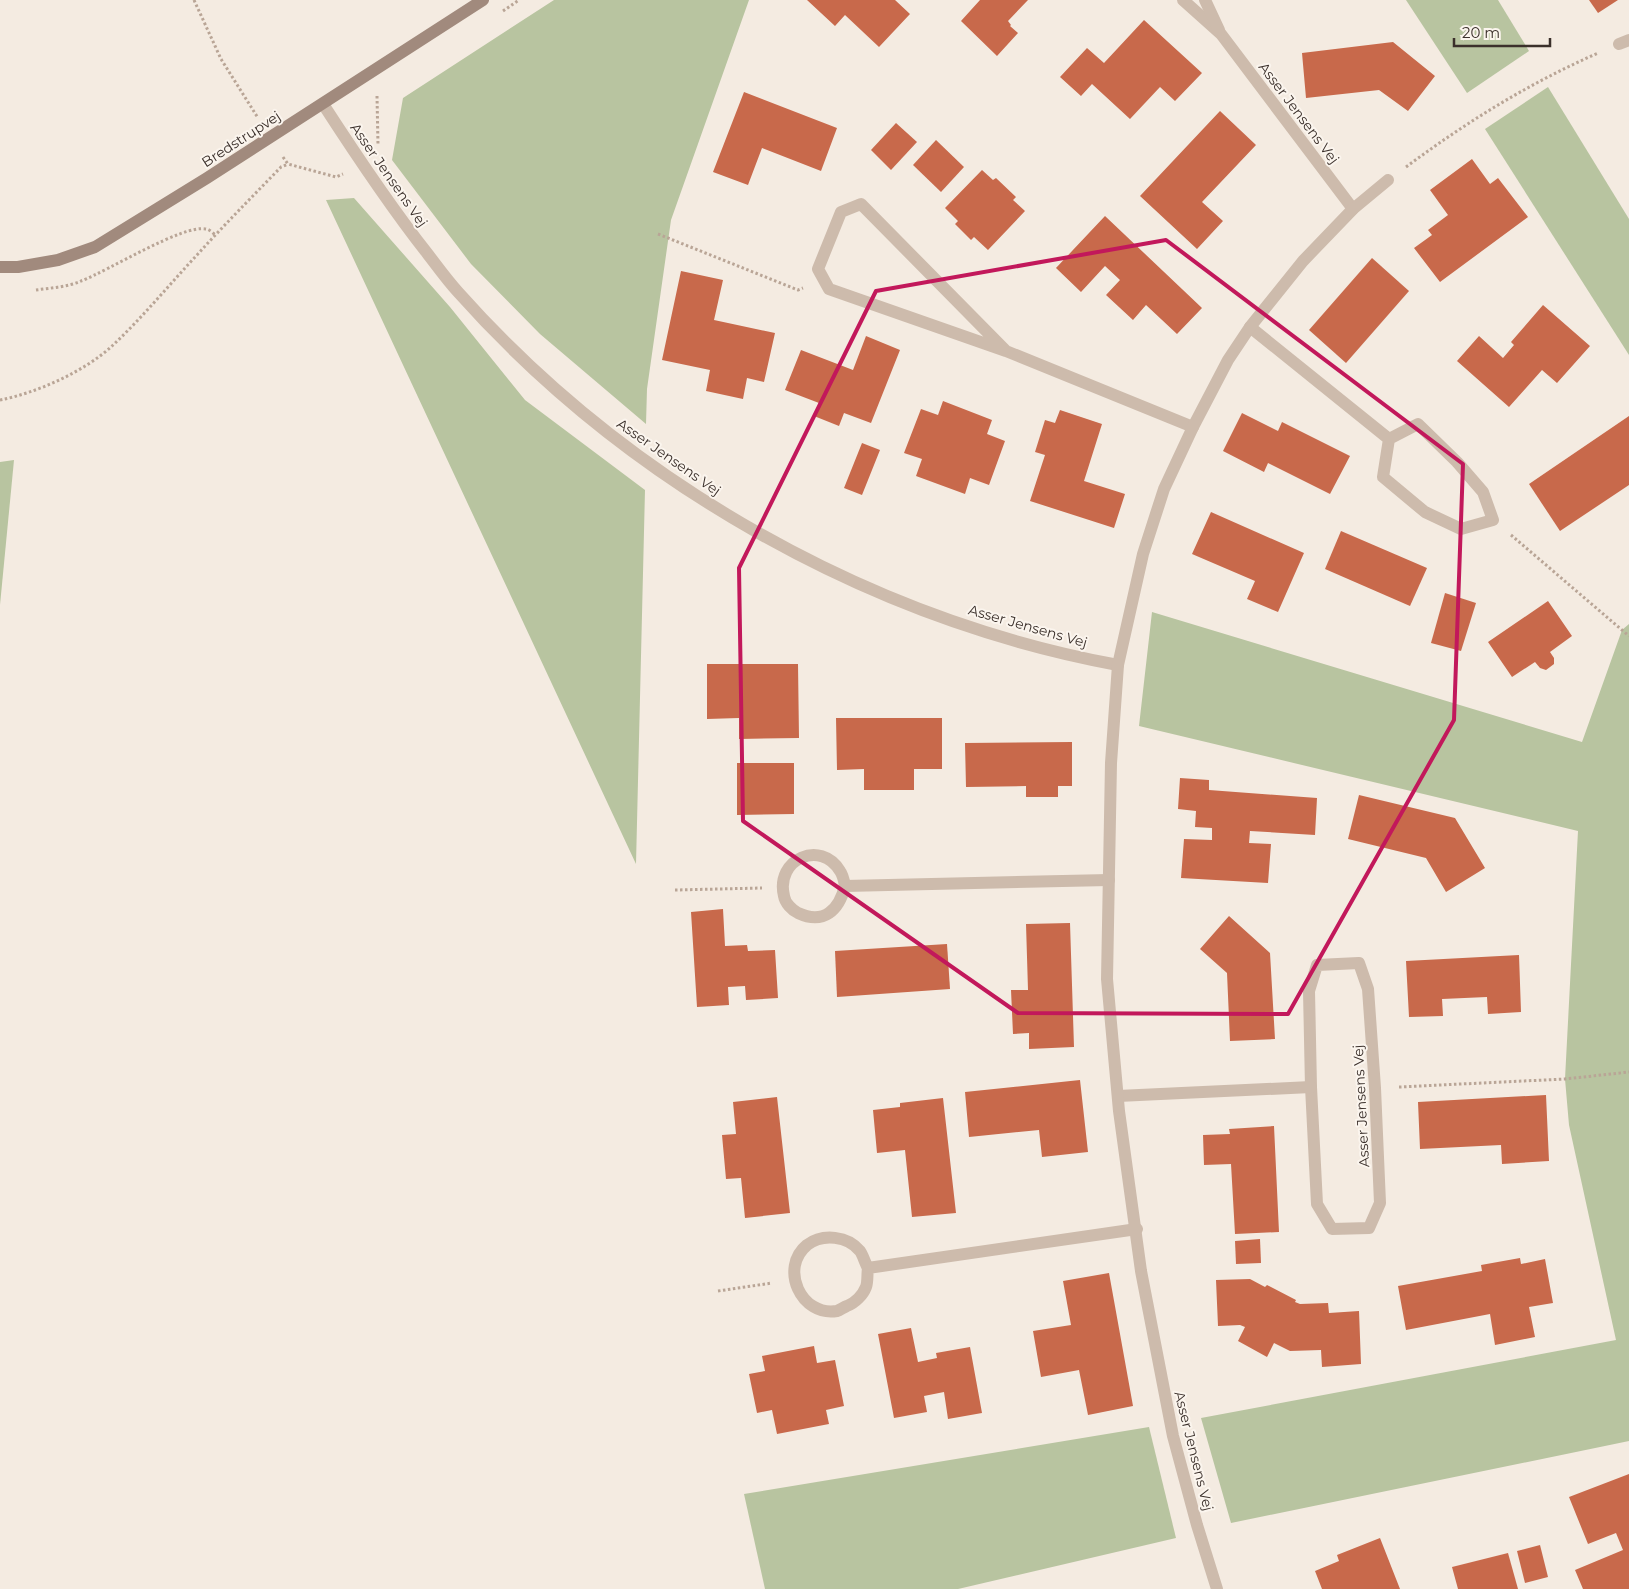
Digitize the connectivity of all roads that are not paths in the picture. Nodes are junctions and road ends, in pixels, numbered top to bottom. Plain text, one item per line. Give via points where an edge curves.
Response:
1 (483, 0) edge
2 (1183, 0) edge
3 (1205, 0) edge
4 (1221, 34) junction
5 (323, 104) junction
6 (1388, 180) road end
7 (1353, 209) junction
8 (0, 267) edge
9 (1250, 327) junction
10 (1006, 351) junction
11 (1193, 427) junction
12 (1388, 439) junction
13 (1118, 665) junction
14 (1109, 880) junction
15 (845, 886) junction
16 (1311, 1087) junction
17 (1118, 1096) junction
18 (1136, 1229) junction
19 (868, 1268) junction
20 (1217, 1589) edge

1 - 5 street, Bredstrupvej
2 - 4 street, Asser Jensens Vej
3 - 4 street, Asser Jensens Vej
4 - 7 street, Asser Jensens Vej
5 - 8 street, Bredstrupvej via 95,248 58,260
5 - 13 street, Asser Jensens Vej via 361,164 456,290 503,341 625,447 686,490 820,566 906,604 979,629 1062,654
6 - 7 street, Asser Jensens Vej
7 - 9 street, Asser Jensens Vej via 1303,261
9 - 11 street, Asser Jensens Vej via 1228,360
9 - 12 street
10 - 10 street via 829,289 818,269 841,212 861,204
10 - 11 street
11 - 13 street, Asser Jensens Vej via 1164,489 1143,554
12 - 12 street via 1383,477 1424,512 1461,529 1493,520 1483,492 1458,462 1418,424
13 - 14 street, Asser Jensens Vej via 1111,763
14 - 15 street
14 - 17 street, Asser Jensens Vej via 1108,979
15 - 15 street via 842,900 821,917 807,917 794,911 785,900 782,887 784,874 793,862 806,856 820,856 832,861 841,872
16 - 16 street, Asser Jensens Vej via 1309,991 1317,965 1359,963 1368,989 1380,1203 1369,1228 1332,1229 1316,1204
16 - 17 street
17 - 18 street, Asser Jensens Vej
18 - 19 street
18 - 20 street, Asser Jensens Vej via 1173,1436
19 - 19 street via 860,1251 845,1239 825,1237 807,1245 796,1260 794,1280 802,1297 817,1309 836,1311 854,1303 866,1288

